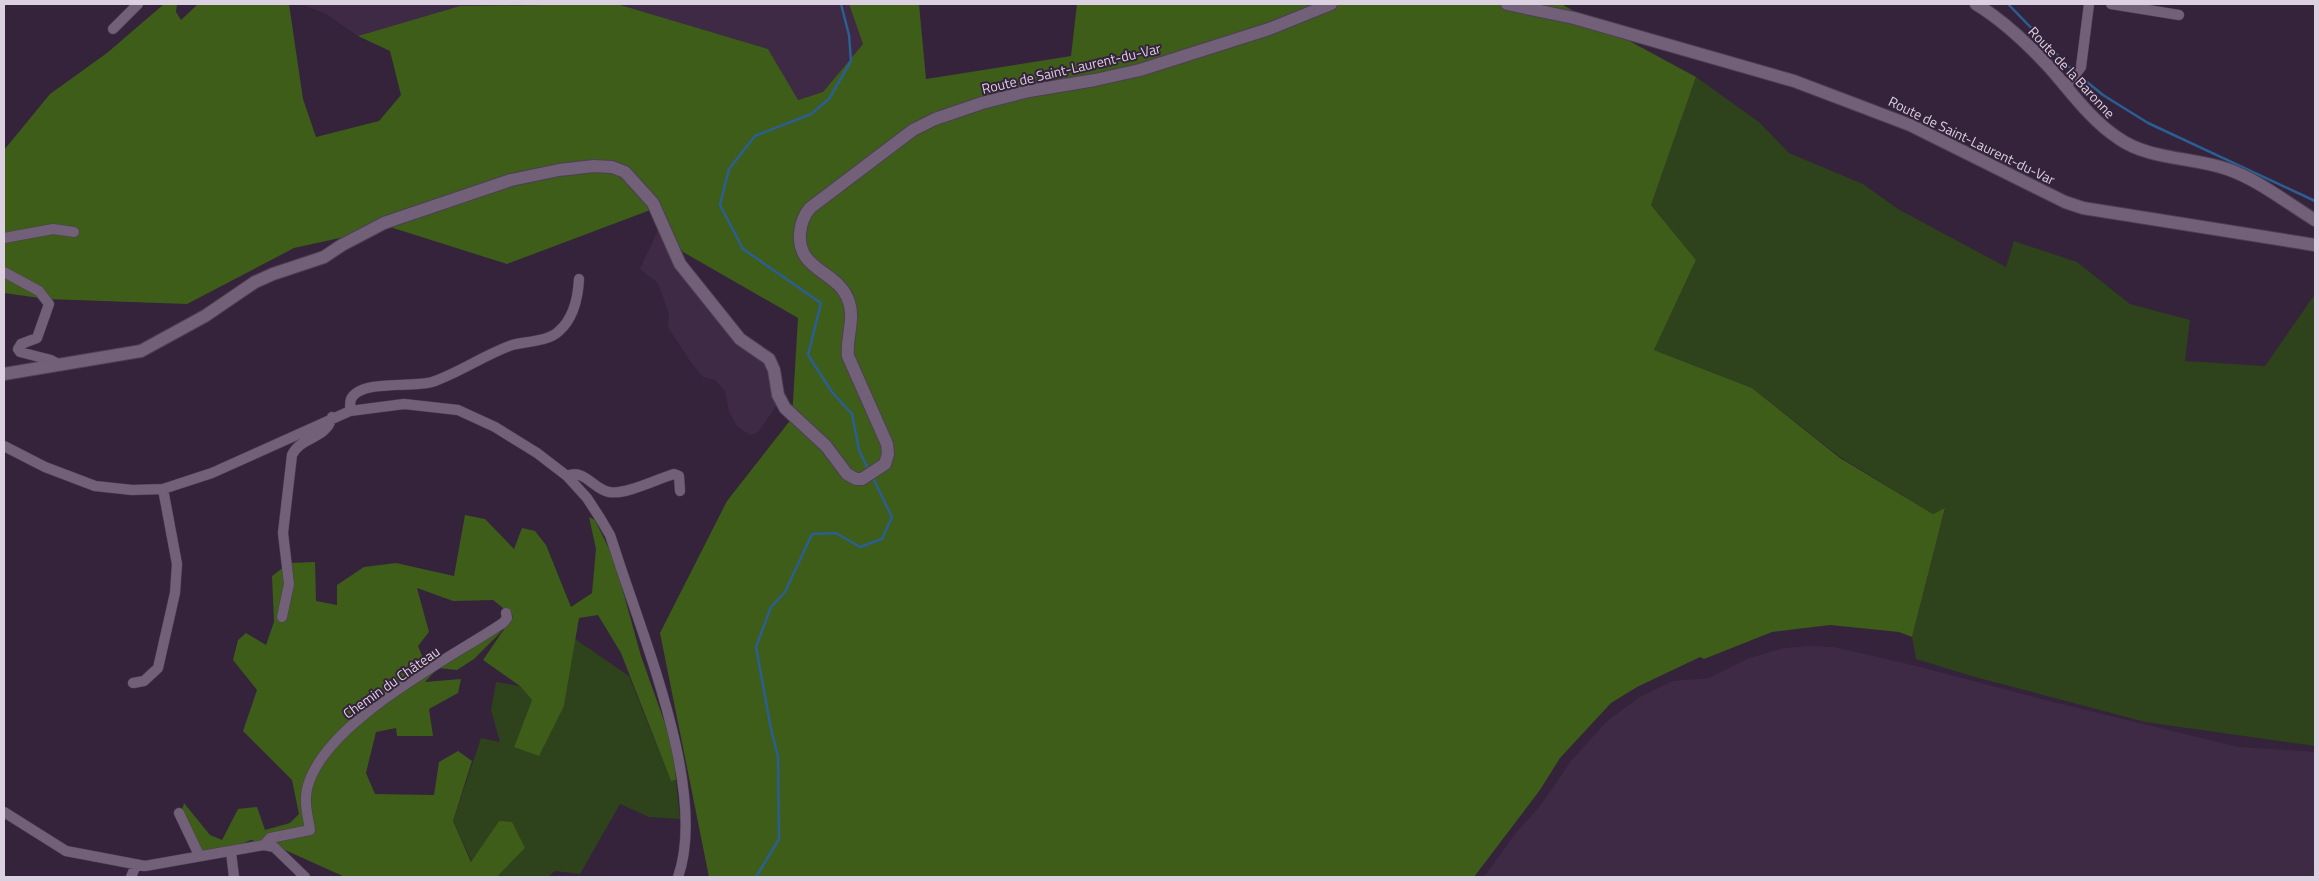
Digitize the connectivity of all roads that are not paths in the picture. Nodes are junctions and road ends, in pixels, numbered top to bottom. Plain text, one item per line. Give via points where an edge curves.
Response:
1 (138, 4) edge
2 (1331, 4) edge
3 (1507, 4) edge
4 (1976, 4) edge
5 (2089, 4) edge
6 (2111, 4) edge
7 (2179, 14) dead end
8 (113, 29) dead end
9 (2066, 88) junction
10 (2315, 220) edge
11 (74, 232) dead end
12 (4, 238) edge
13 (2315, 244) edge
14 (4, 272) edge
15 (579, 279) dead end
16 (60, 365) junction
17 (4, 374) edge
18 (350, 410) junction
19 (332, 417) junction
20 (4, 446) edge
21 (567, 476) junction
22 (163, 489) junction
23 (680, 491) dead end
24 (506, 613) dead end
25 (282, 617) dead end
26 (133, 683) dead end
27 (4, 812) edge
28 (179, 813) dead end
29 (264, 845) junction
30 (231, 852) junction
31 (199, 856) junction
32 (136, 865) junction
33 (131, 877) edge
34 (234, 877) edge
35 (305, 877) edge
36 (678, 877) edge

1 - 8 street
2 - 16 street, Route de Saint-Laurent-du-Var via 1269,29 1140,70 1028,90 935,119 906,135 810,208 801,226 800,245 806,259 836,282 849,301 848,356 884,436 888,454 885,464 862,479 856,480 847,474 826,446 790,415 778,395 769,359 740,339 680,264 653,203 625,172 612,167 559,170 511,180 384,223 324,257 255,282 205,316 141,351
3 - 13 street, Route de Saint-Laurent-du-Var via 1559,13 1794,81 1910,125 2064,202 2083,208
4 - 9 street, Route de la Baronne via 2020,37
5 - 9 street via 2080,67
6 - 7 street
9 - 10 street, Route de la Baronne via 2120,140 2138,149 2229,170
11 - 12 street via 53,229
14 - 16 street via 39,291 49,304 37,338 20,344 18,349
15 - 18 street via 578,296 571,315 549,338 511,346 430,383 358,391 351,400
16 - 17 street, Route de Saint-Laurent-du-Var
18 - 19 street
18 - 21 street via 404,404 458,410 529,448
19 - 22 street via 212,473
19 - 25 street via 327,429 296,448 292,455 283,532 288,584
20 - 22 street via 45,467 95,486
21 - 23 street via 577,474 608,492 620,492 674,474 679,476
21 - 36 street via 587,498 610,535 672,729 683,790 686,830
22 - 26 street via 177,564 175,593 158,668 144,681
24 - 29 street, Chemin du Château via 503,623 372,708 340,736 319,761 308,787 305,804 310,830 270,838
27 - 32 street, Chemin du Château via 66,851
28 - 31 street
29 - 30 street, Chemin du Château
29 - 35 street via 274,847
30 - 31 street, Chemin du Château
30 - 34 street
31 - 32 street, Chemin du Château via 152,866
32 - 33 street

